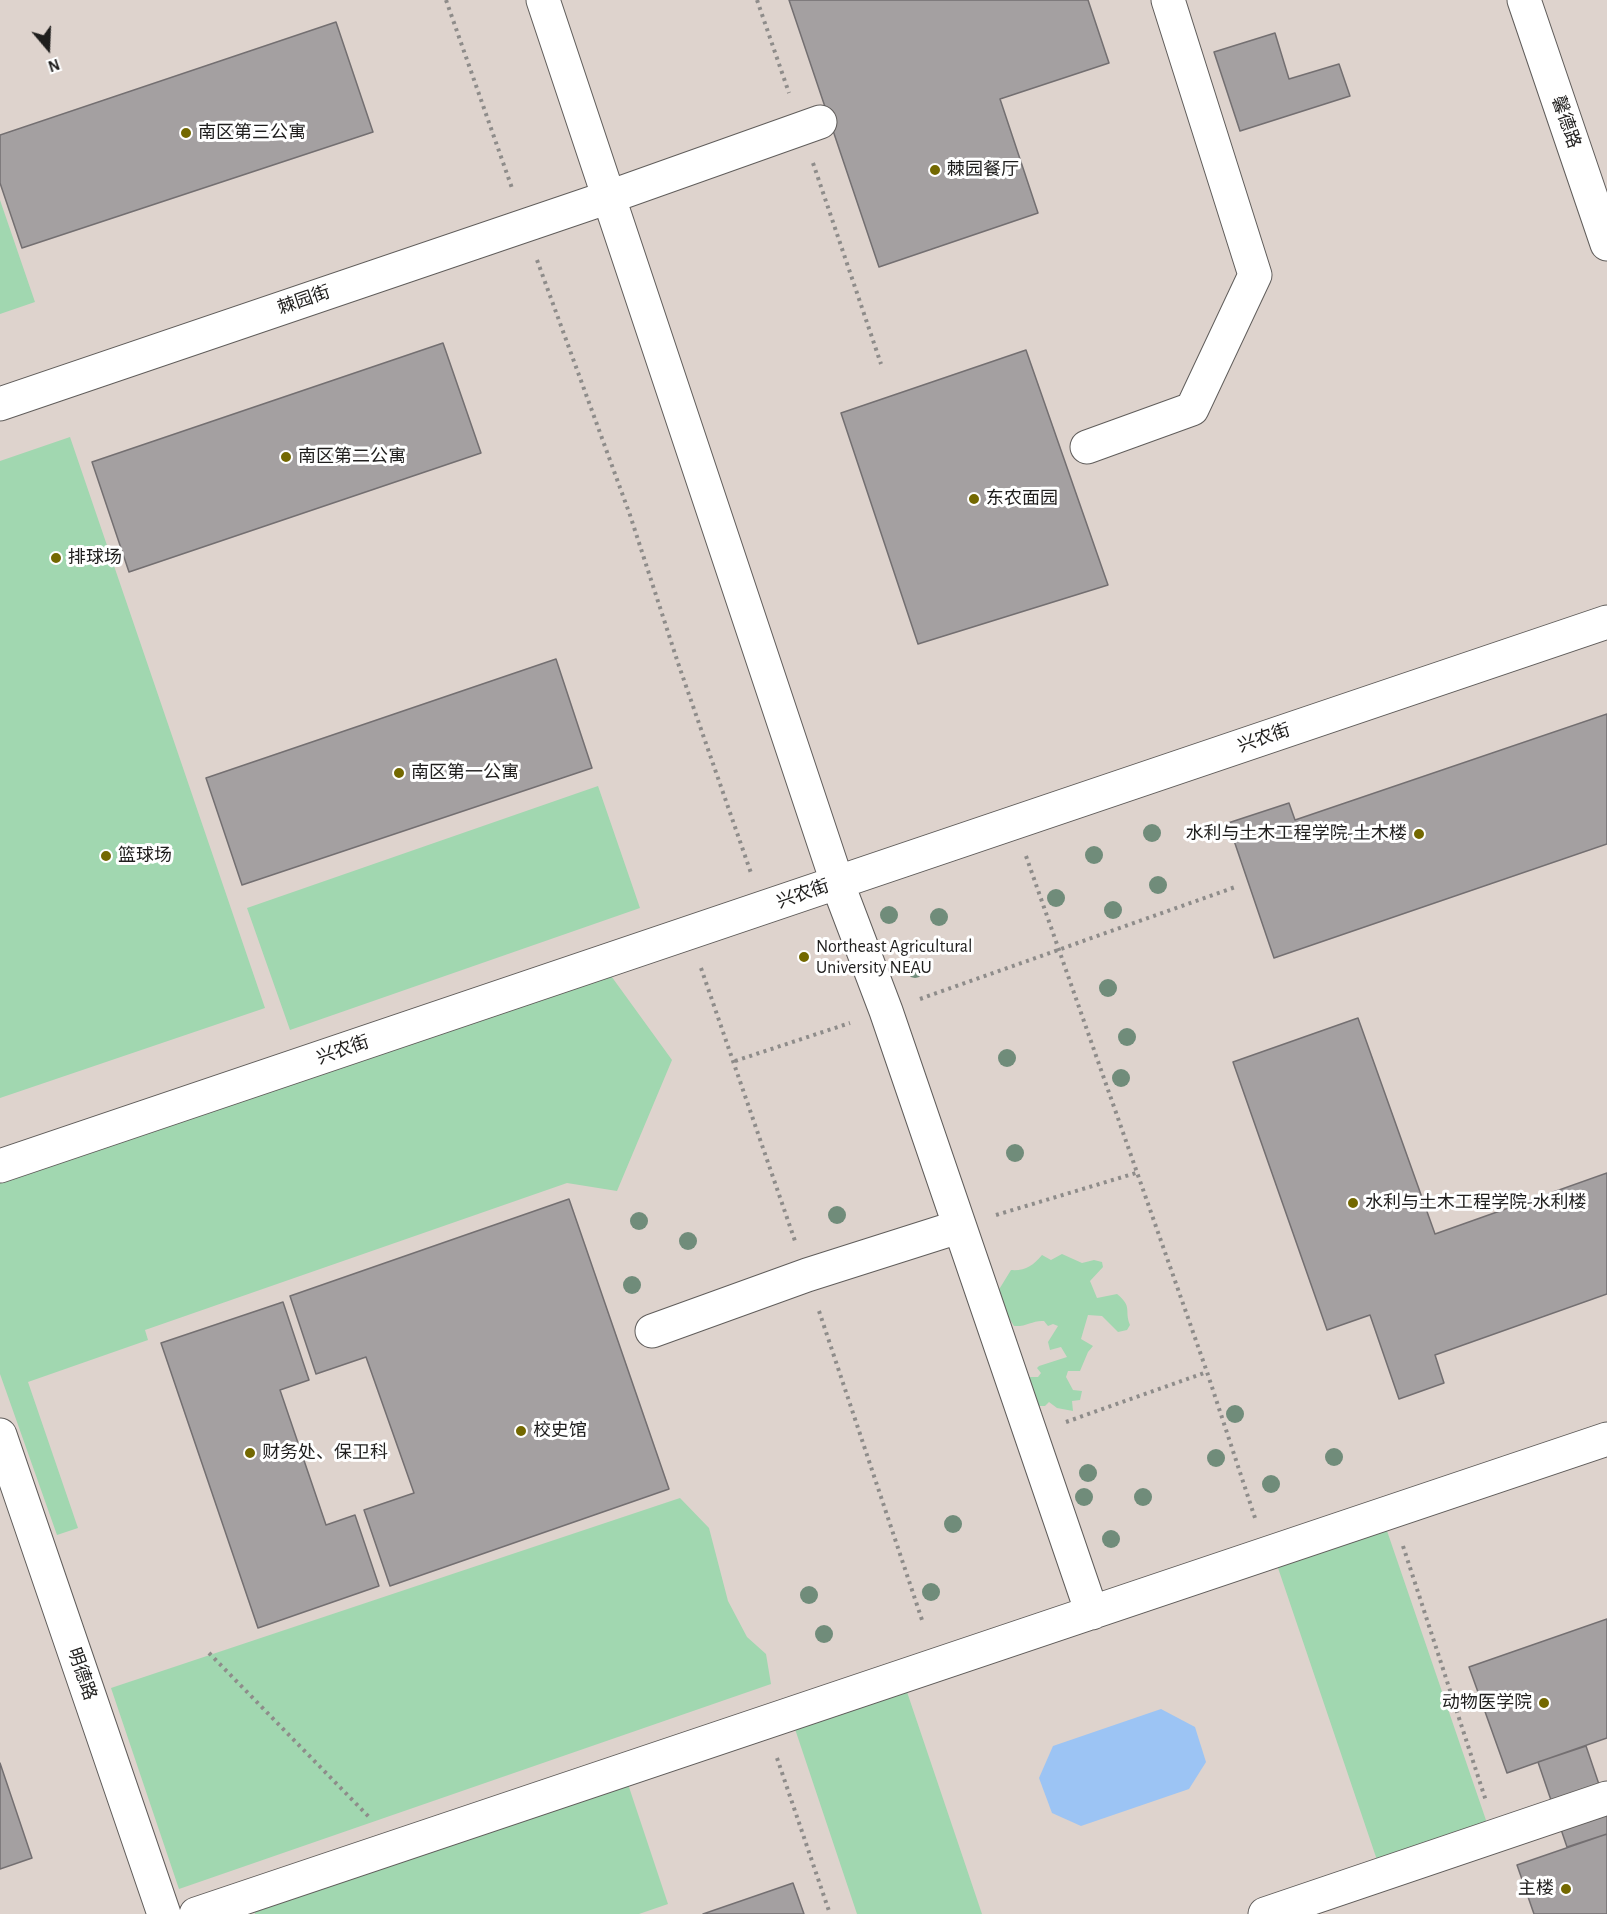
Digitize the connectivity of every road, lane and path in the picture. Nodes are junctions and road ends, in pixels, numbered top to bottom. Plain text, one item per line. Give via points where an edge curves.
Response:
1 (446, 0) edge
2 (543, 0) edge
3 (757, 0) edge
4 (1168, 0) edge
5 (1524, 0) edge
6 (810, 125) junction
7 (609, 197) junction
8 (525, 225) junction
9 (1607, 244) edge
10 (880, 364) dead end
11 (0, 404) edge
12 (1087, 447) dead end
13 (1607, 621) edge
14 (1014, 822) junction
15 (837, 882) junction
16 (1238, 886) dead end
17 (764, 908) junction
18 (1059, 949) junction
19 (886, 1011) junction
20 (734, 1062) dead end
21 (0, 1166) edge
22 (1136, 1173) junction
23 (958, 1227) junction
24 (652, 1331) dead end
25 (1207, 1372) junction
26 (1030, 1434) junction
27 (0, 1435) edge
28 (1607, 1440) edge
29 (1391, 1511) junction
30 (1266, 1553) junction
31 (1092, 1613) junction
32 (209, 1653) dead end
33 (765, 1723) junction
34 (1607, 1798) edge
35 (1497, 1836) junction
36 (398, 1846) junction
37 (164, 1914) edge
38 (196, 1914) edge
39 (830, 1914) edge
40 (1265, 1914) edge

1 - 8 path
2 - 7 street
3 - 6 path
4 - 12 street via 1255,275 1192,410
5 - 9 street, 馨德路
6 - 7 street, 棘园街
6 - 10 path
7 - 8 street, 棘园街
7 - 15 street
8 - 11 street, 棘园街
8 - 17 path via 630,515
13 - 14 street, 兴农街
14 - 15 street, 兴农街
14 - 18 path
15 - 17 street, 兴农街
15 - 19 street
16 - 18 path
17 - 21 street, 兴农街
18 - 19 path
18 - 22 path
19 - 20 path
19 - 23 street
22 - 23 path
22 - 25 path
23 - 24 street via 807,1275
23 - 26 street
25 - 26 path
25 - 30 path
26 - 31 street
27 - 37 street, 明德路
28 - 29 street
29 - 30 street
29 - 35 path
30 - 31 street
31 - 33 street
32 - 36 path
33 - 36 street
33 - 39 path
34 - 35 street
35 - 40 street
36 - 38 street

